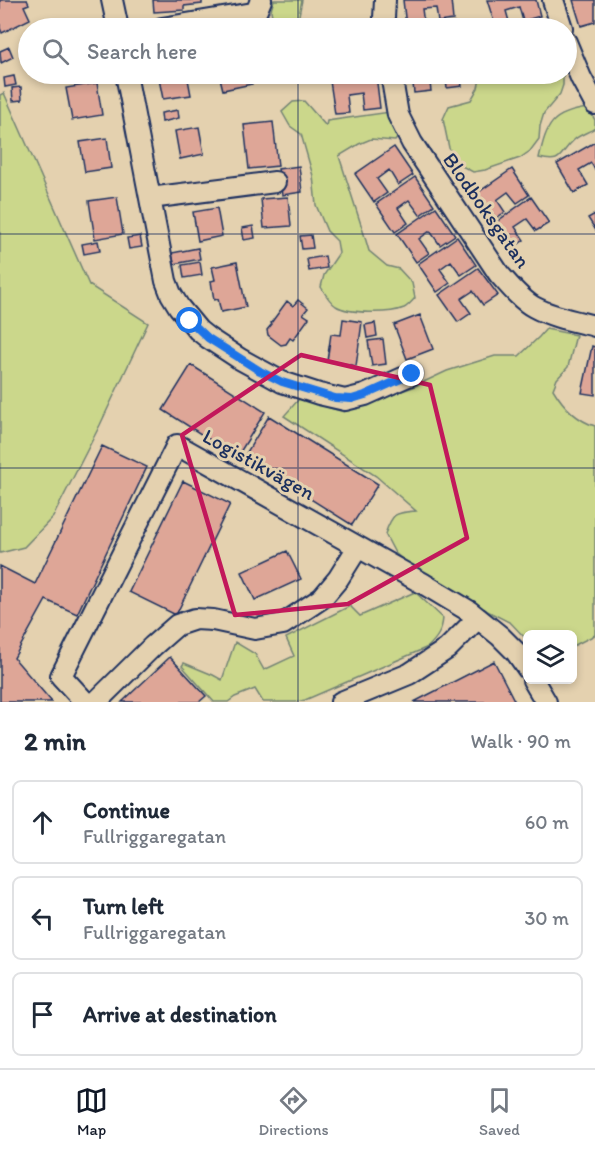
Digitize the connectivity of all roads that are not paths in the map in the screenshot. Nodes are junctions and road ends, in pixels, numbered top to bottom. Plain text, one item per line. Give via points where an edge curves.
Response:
1 (112, 0) edge
2 (261, 0) edge
3 (385, 0) edge
4 (553, 0) edge
5 (116, 18) edge
6 (219, 18) edge
7 (384, 18) edge
8 (559, 18) edge
9 (577, 68) edge
10 (128, 84) edge
11 (393, 84) edge
12 (595, 104) edge
13 (275, 182) dead end
14 (150, 198) junction
15 (595, 326) edge
16 (412, 374) dead end
17 (358, 547) junction
18 (478, 618) junction
19 (523, 662) edge
20 (535, 684) edge
21 (86, 702) edge
22 (96, 702) edge
23 (341, 702) edge
24 (546, 702) edge

1 - 5 street
2 - 6 street via 253,12
3 - 7 street
4 - 8 street
9 - 12 street
10 - 14 street
11 - 15 street, Blodboksgatan via 398,115 408,137 499,274 533,307
13 - 14 street
14 - 16 street via 171,294 208,338 282,382 335,398 365,395
17 - 18 street, Logistikvägen
17 - 21 street, Logistikvägen via 177,445 62,676
17 - 22 street via 322,598 283,624 255,629 195,619 177,625
18 - 19 street, Logistikvägen via 501,636
18 - 23 street via 447,649 409,674
20 - 24 street

